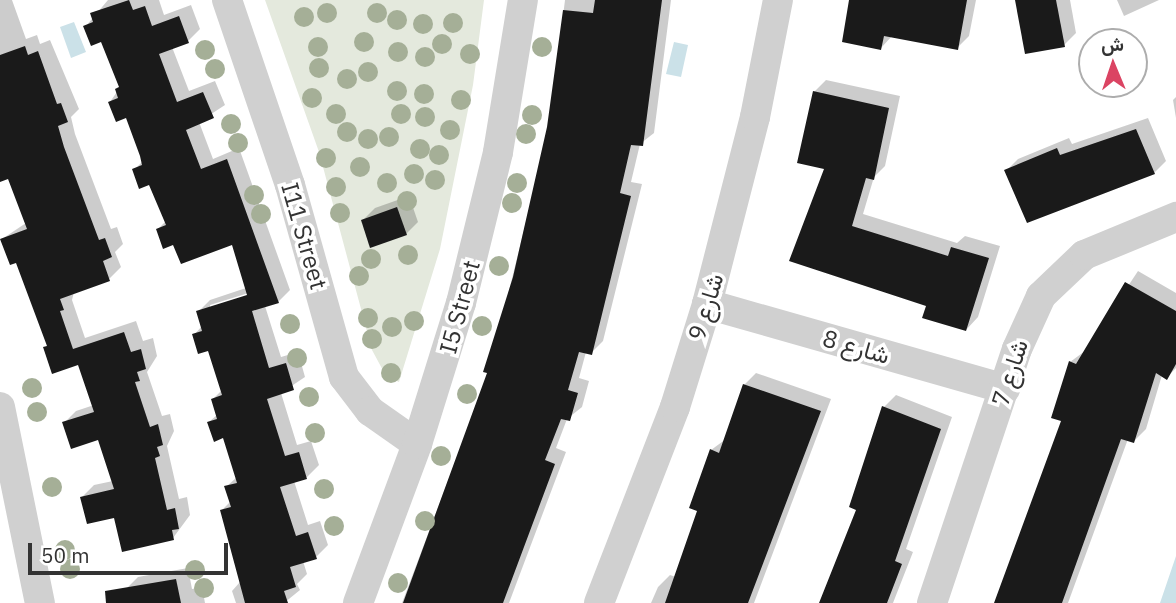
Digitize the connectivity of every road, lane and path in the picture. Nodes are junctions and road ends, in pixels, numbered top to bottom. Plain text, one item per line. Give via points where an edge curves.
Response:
1 (227, 0) edge
2 (523, 0) edge
3 (778, 0) edge
4 (1176, 217) edge
5 (707, 304) junction
6 (1005, 389) junction
7 (0, 407) edge
8 (417, 444) junction
9 (40, 603) edge
10 (358, 603) edge
11 (599, 603) edge
12 (932, 603) edge

1 - 8 street, I11 Street via 283,162 344,377 370,411
2 - 8 street, I5 Street via 481,229
3 - 5 street, شارع 9 via 755,117
4 - 6 street, شارع 7 via 1102,246 1054,280 1031,313
5 - 6 street, شارع 8
5 - 11 street, شارع 9 via 670,420
6 - 12 street, شارع 7
7 - 9 street
8 - 10 street, I5 Street

